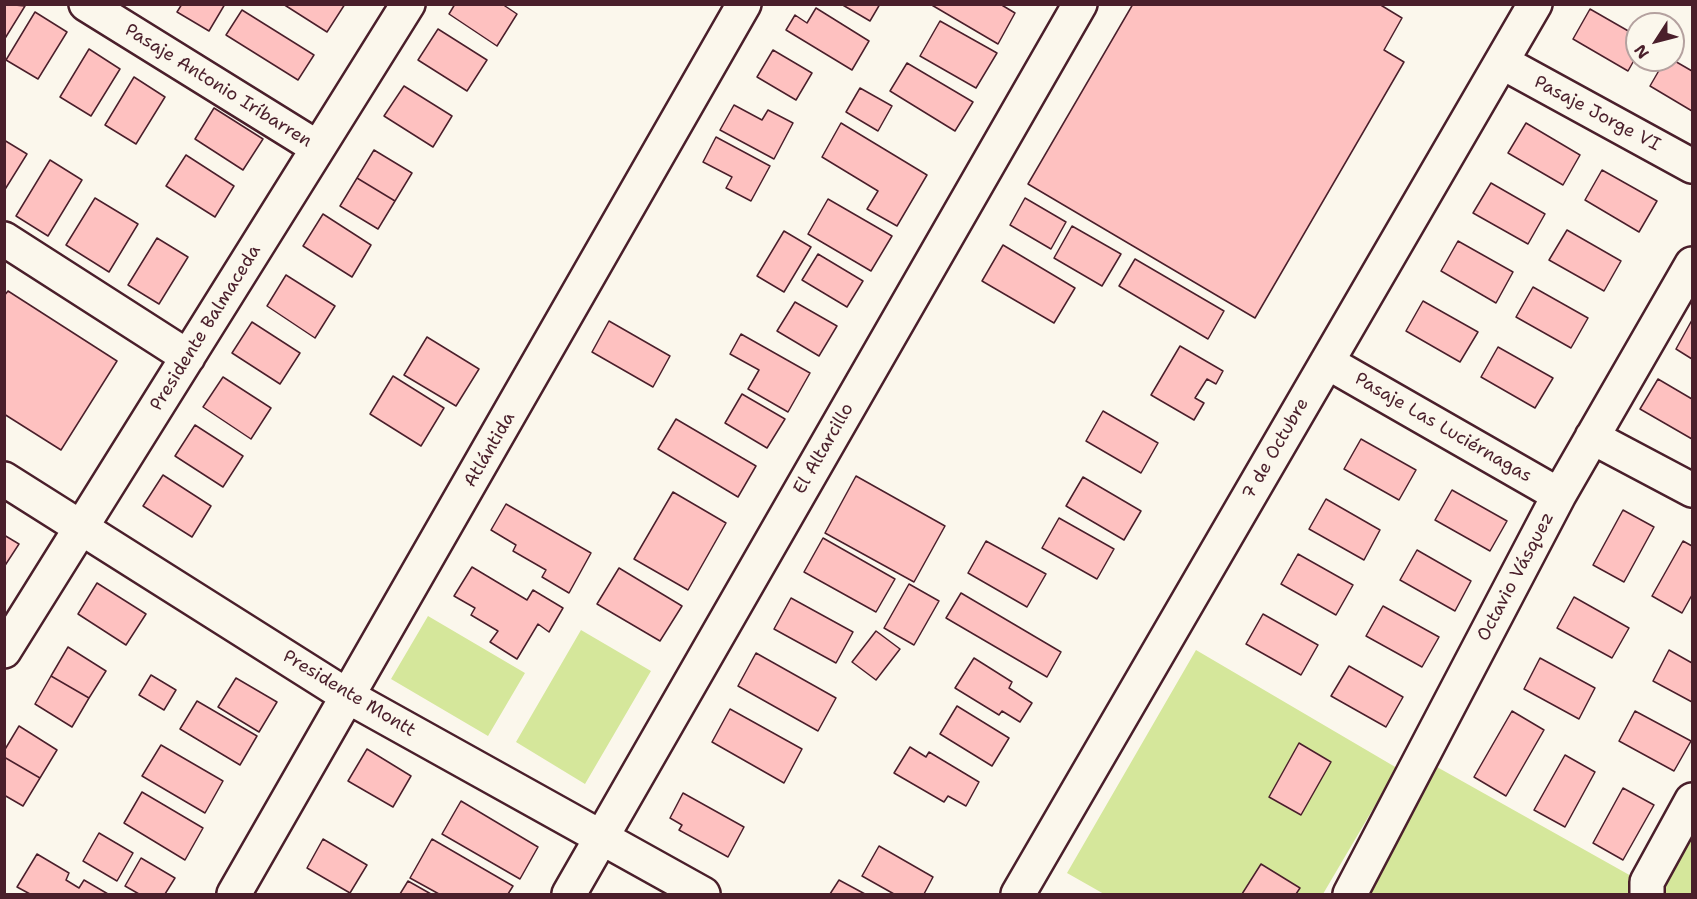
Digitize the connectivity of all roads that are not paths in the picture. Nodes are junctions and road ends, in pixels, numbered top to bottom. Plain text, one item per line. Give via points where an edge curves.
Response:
1 (86, 4) edge
2 (408, 4) edge
3 (744, 4) edge
4 (1080, 4) edge
5 (1535, 4) edge
6 (1502, 62) junction
7 (318, 148) junction
8 (1692, 166) edge
9 (4, 239) edge
10 (1692, 264) edge
11 (188, 357) junction
12 (1327, 362) junction
13 (1592, 437) junction
14 (4, 479) edge
15 (1692, 490) edge
16 (1559, 495) junction
17 (81, 528) junction
18 (4, 651) edge
19 (349, 697) junction
20 (1692, 800) edge
21 (601, 838) junction
22 (234, 894) edge
23 (569, 894) edge
24 (703, 894) edge
25 (1018, 894) edge
26 (1350, 894) edge
27 (1647, 894) edge

1 - 7 street, Pasaje Antonio Iríbarren
2 - 7 street, Presidente Balmaceda
3 - 19 street, Atlántida
4 - 21 street, El Altarcillo
5 - 6 street, 7 de Octubre
6 - 8 street, Pasaje Jorge VI
6 - 12 street, 7 de Octubre
7 - 11 street, Presidente Balmaceda
9 - 11 street
10 - 13 street, Octavio Vásquez
11 - 17 street, Presidente Balmaceda
12 - 16 street, Pasaje Las Luciérnagas
12 - 25 street, 7 de Octubre
13 - 15 street
13 - 16 street, Octavio Vásquez
14 - 17 street, Presidente Montt
16 - 26 street, Octavio Vásquez
17 - 18 street, Presidente Balmaceda
17 - 19 street, Presidente Montt
19 - 21 street, Presidente Montt
19 - 22 street, Atlántida
20 - 27 street via 1647,882
21 - 23 street, El Altarcillo
21 - 24 street, Presidente Montt

